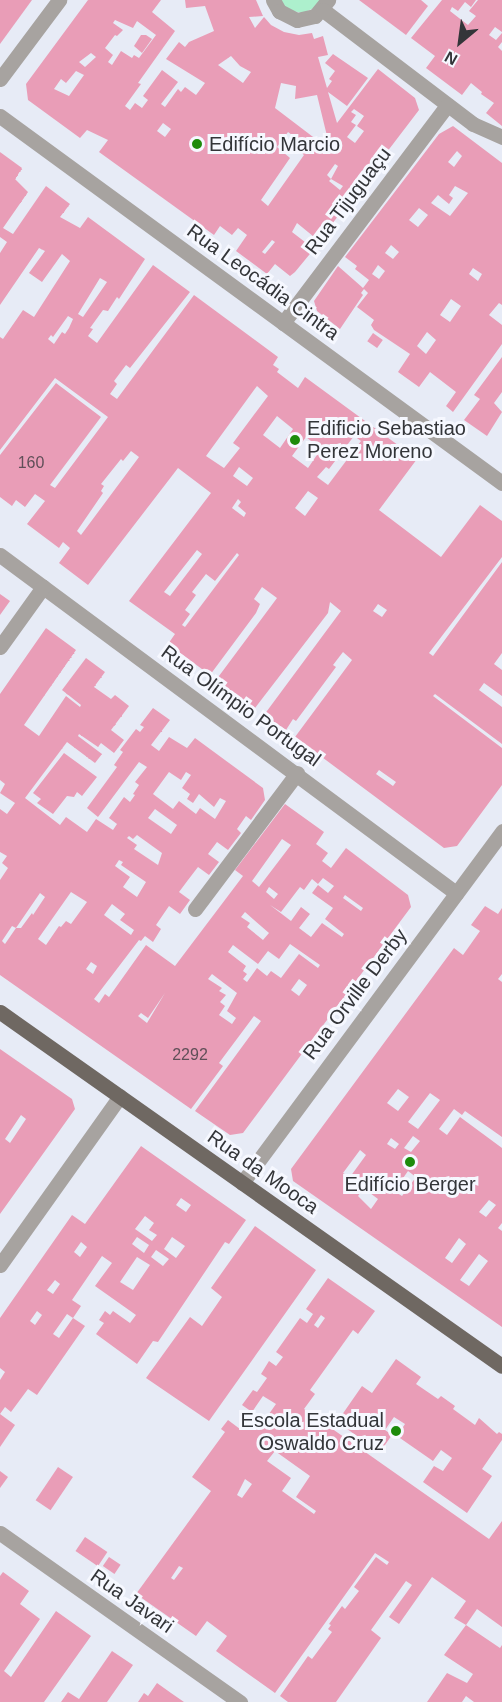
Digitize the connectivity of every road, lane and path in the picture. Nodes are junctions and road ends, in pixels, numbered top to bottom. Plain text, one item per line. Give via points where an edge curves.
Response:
1 (59, 0) edge
2 (273, 0) edge
3 (326, 5) edge
4 (0, 80) edge
5 (447, 105) junction
6 (0, 116) edge
7 (502, 137) edge
8 (283, 323) junction
9 (502, 483) edge
10 (0, 555) edge
11 (43, 587) junction
12 (0, 647) edge
13 (297, 773) junction
14 (502, 831) edge
15 (456, 893) junction
16 (195, 909) dead end
17 (0, 1012) edge
18 (120, 1096) junction
19 (242, 1183) junction
20 (0, 1265) edge
21 (502, 1366) edge
22 (0, 1533) edge
23 (240, 1702) edge

1 - 4 street
2 - 3 street via 279,11 297,20 315,16
3 - 5 street
5 - 7 street
5 - 8 street, Rua Tijuguaçu
6 - 8 street, Rua Leocádia Cintra
8 - 9 street, Rua Leocádia Cintra
10 - 11 street, Rua Olímpio Portugal
11 - 12 street
11 - 13 street, Rua Olímpio Portugal
13 - 15 street, Rua Olímpio Portugal
13 - 16 street
14 - 15 street, Rua Orville Derby
15 - 19 street, Rua Orville Derby
17 - 18 main road, Rua da Mooca
18 - 19 main road, Rua da Mooca
18 - 20 street
19 - 21 main road, Rua da Mooca
22 - 23 street, Rua Javari

